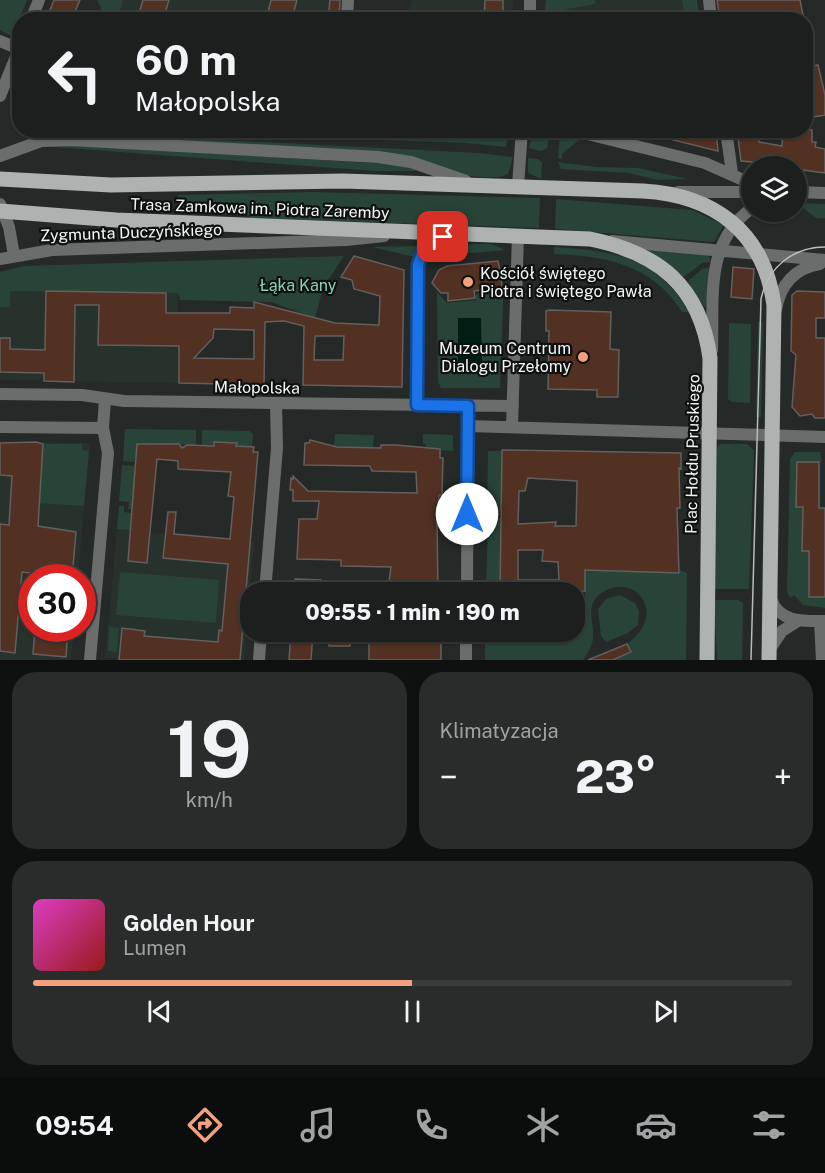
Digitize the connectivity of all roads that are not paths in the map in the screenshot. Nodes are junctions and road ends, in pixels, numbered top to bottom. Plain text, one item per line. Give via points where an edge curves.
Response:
1 (12, 66) edge
2 (0, 96) edge
3 (521, 138) edge
4 (605, 138) edge
5 (727, 138) edge
6 (0, 156) edge
7 (732, 173) junction
8 (741, 178) edge
9 (0, 179) edge
10 (482, 185) junction
11 (518, 186) junction
12 (650, 192) junction
13 (741, 192) edge
14 (822, 193) edge
15 (807, 194) edge
16 (0, 204) edge
17 (0, 211) edge
18 (741, 217) edge
19 (734, 223) junction
20 (407, 233) junction
21 (455, 234) junction
22 (518, 235) junction
23 (590, 239) junction
24 (718, 249) junction
25 (14, 255) junction
26 (760, 255) junction
27 (0, 259) edge
28 (825, 262) edge
29 (774, 318) junction
30 (711, 364) junction
31 (0, 394) edge
32 (105, 400) junction
33 (276, 404) junction
34 (417, 405) junction
35 (468, 406) junction
36 (513, 406) junction
37 (468, 426) junction
38 (512, 426) junction
39 (0, 427) edge
40 (103, 428) junction
41 (710, 435) junction
42 (772, 436) junction
43 (825, 437) edge
44 (266, 582) edge
45 (466, 582) edge
46 (770, 595) junction
47 (798, 621) junction
48 (823, 621) edge
49 (260, 642) edge
50 (466, 642) edge
51 (769, 656) edge
52 (90, 660) edge
53 (259, 660) edge
54 (466, 660) edge
55 (707, 660) edge
56 (822, 660) edge

1 - 2 street
3 - 11 street
4 - 7 street
5 - 7 street
6 - 10 street, Trasa Zamkowa im. Piotra Zaremby via 52,139 378,157 411,162
7 - 8 street
9 - 10 main road, Trasa Zamkowa im. Piotra Zaremby via 100,185 343,181
10 - 11 main road, Trasa Zamkowa im. Piotra Zaremby
11 - 12 main road, Trasa Zamkowa im. Piotra Zaremby
12 - 13 street
12 - 19 main road, Trasa Zamkowa im. Piotra Zaremby via 697,201
14 - 15 street
16 - 25 street
17 - 20 main road, Trasa Zamkowa im. Piotra Zaremby
18 - 19 street
19 - 24 street
19 - 26 main road
20 - 21 main road, Trasa Zamkowa im. Piotra Zaremby
20 - 25 street, Zygmunta Duczyńskiego via 346,240 58,250
21 - 22 main road, Trasa Zamkowa im. Piotra Zaremby
21 - 34 street via 432,243 418,261
22 - 23 main road, Trasa Zamkowa im. Piotra Zaremby
22 - 36 street
23 - 24 street, Trasa Zamkowa im. Piotra Zaremby
23 - 30 main road, Trasa Zamkowa im. Piotra Zaremby via 637,252 679,283 699,316
24 - 26 street, Trasa Zamkowa im. Piotra Zaremby
24 - 30 street, Plac Hołdu Pruskiego
25 - 27 street, Zygmunta Duczyńskiego
26 - 28 street, Trasa Zamkowa im. Piotra Zaremby
26 - 29 main road via 769,277
28 - 29 street via 803,269 786,283
29 - 42 main road
30 - 41 main road, Plac Hołdu Pruskiego
31 - 32 street, Małopolska via 82,395
32 - 33 street, Małopolska
32 - 40 street
33 - 34 street, Małopolska
33 - 44 street via 277,448
34 - 35 street, Małopolska
35 - 36 street, Małopolska
35 - 37 street
36 - 38 street
37 - 38 street
37 - 45 street
38 - 41 street
39 - 40 street
40 - 52 street via 108,453
41 - 42 street, Plac Hołdu Pruskiego
41 - 55 main road, Plac Hołdu Pruskiego
42 - 43 street
42 - 46 main road
46 - 47 street via 779,613
46 - 51 main road
47 - 48 street
47 - 51 street via 778,634
48 - 56 street
49 - 53 street
50 - 54 street

